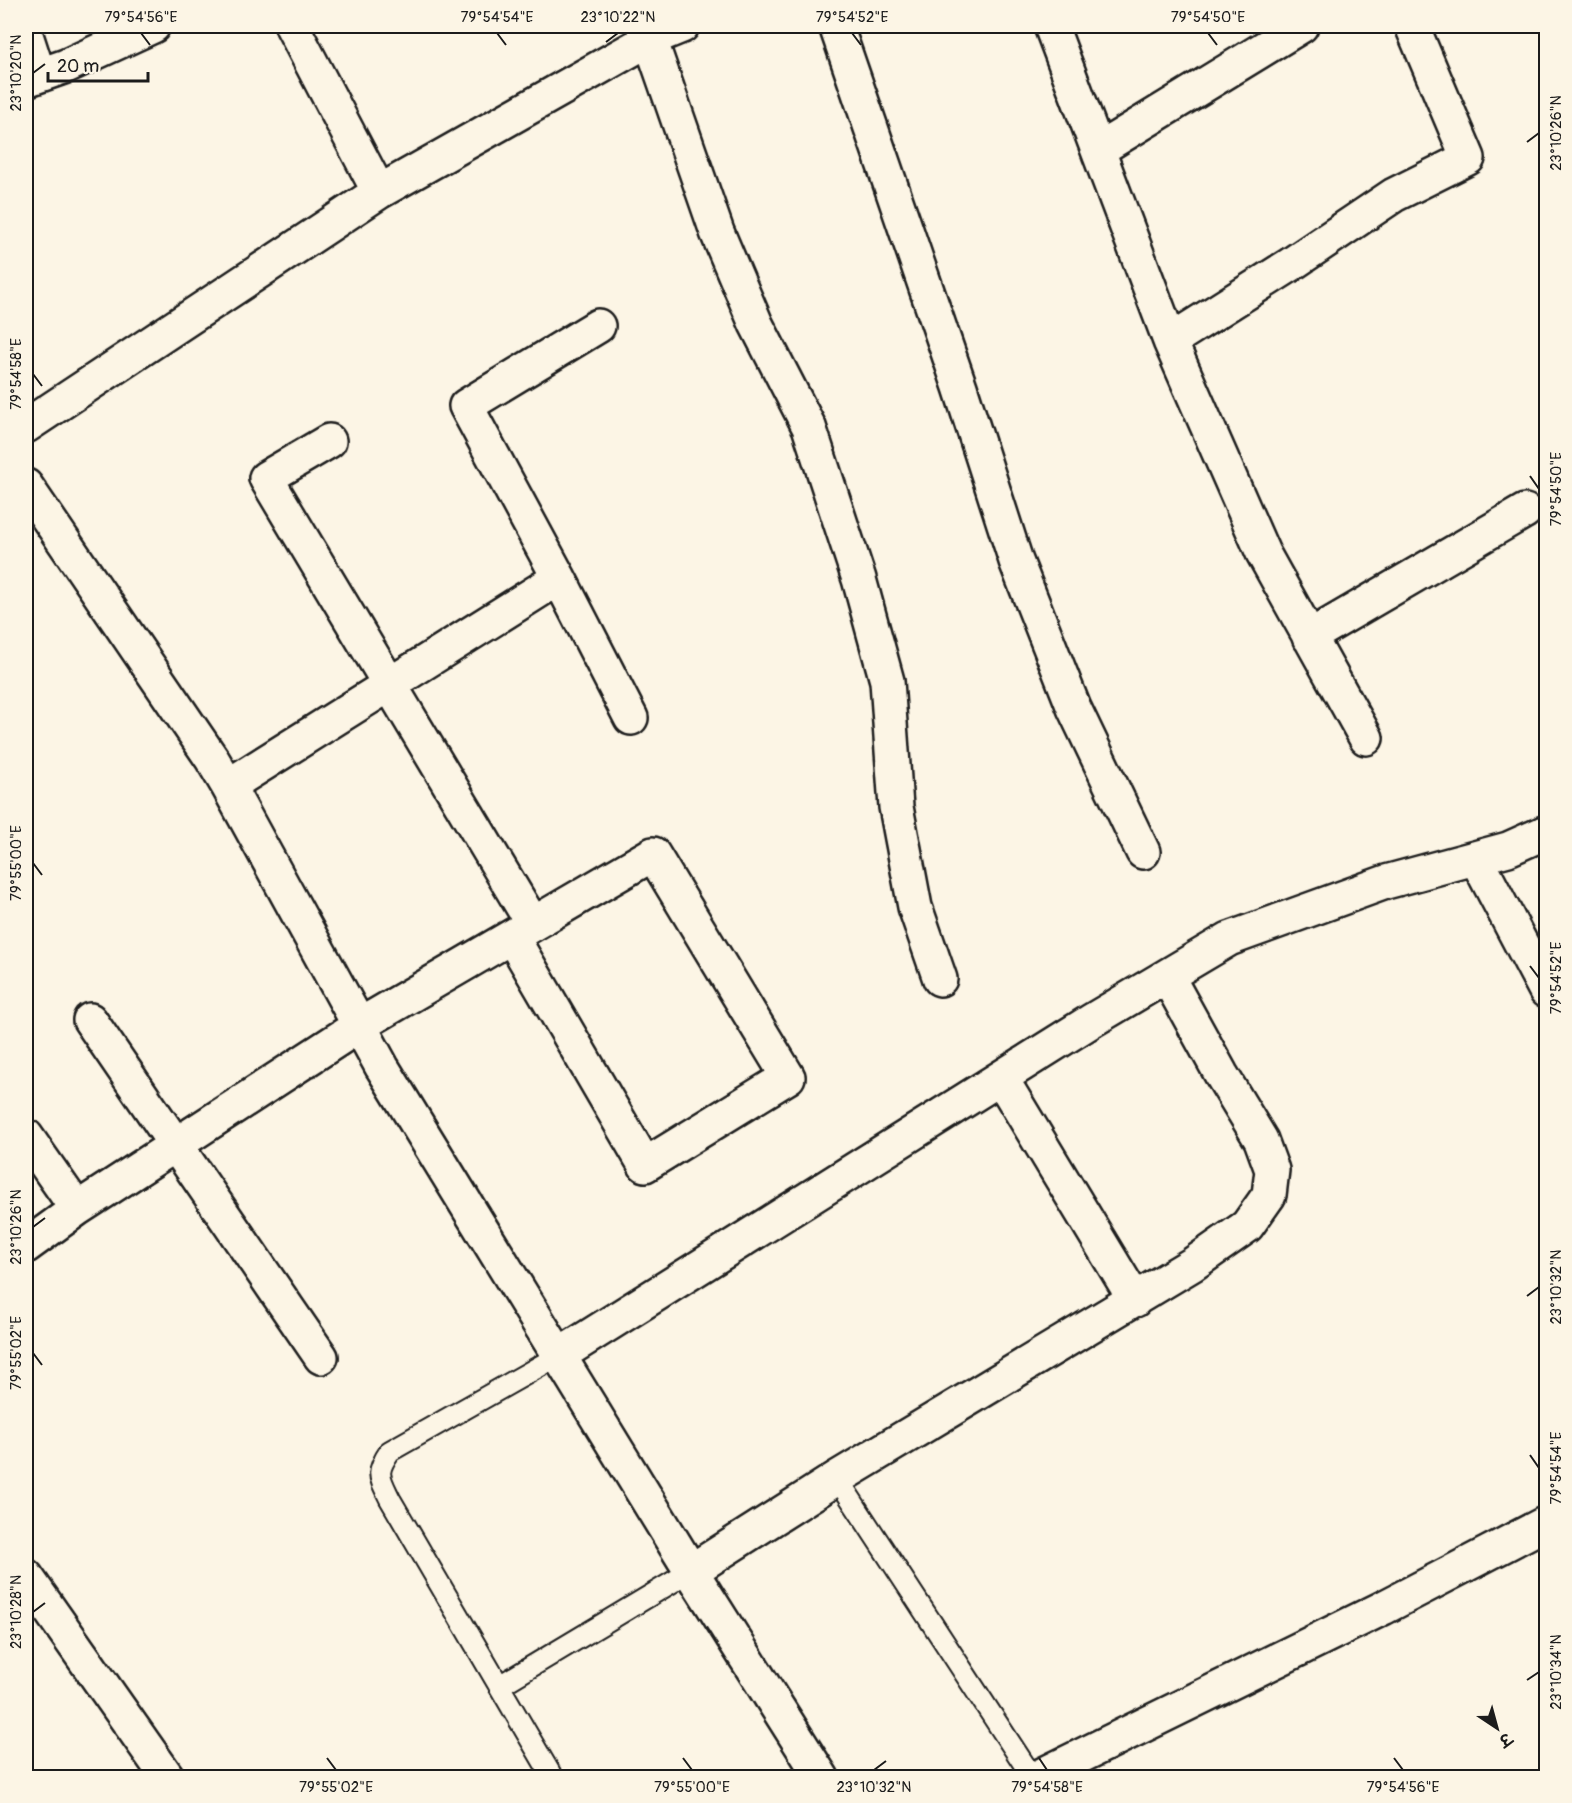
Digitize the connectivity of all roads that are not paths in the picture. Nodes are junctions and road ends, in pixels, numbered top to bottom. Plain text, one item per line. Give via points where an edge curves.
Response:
1 (153, 26) edge
2 (292, 26) edge
3 (682, 26) edge
4 (836, 26) edge
5 (1052, 26) edge
6 (1301, 26) edge
7 (1412, 26) edge
8 (647, 32) edge
9 (26, 35) edge
10 (32, 78) edge
11 (1098, 150) junction
12 (379, 192) junction
13 (598, 326) dead end
14 (1170, 341) junction
15 (26, 426) edge
16 (329, 441) dead end
17 (26, 486) edge
18 (1525, 511) dead end
19 (560, 578) junction
20 (1310, 637) junction
21 (390, 685) junction
22 (631, 718) dead end
23 (1366, 738) dead end
24 (228, 786) junction
25 (1546, 832) edge
26 (1143, 852) dead end
27 (1476, 858) junction
28 (522, 931) junction
29 (1167, 976) junction
30 (940, 979) dead end
31 (1546, 991) edge
32 (90, 1020) dead end
33 (360, 1025) junction
34 (1001, 1078) junction
35 (26, 1136) edge
36 (175, 1145) junction
37 (76, 1209) junction
38 (26, 1246) edge
39 (1135, 1300) junction
40 (558, 1356) junction
41 (321, 1357) dead end
42 (837, 1478) junction
43 (1546, 1523) edge
44 (691, 1571) junction
45 (26, 1576) edge
46 (499, 1686) junction
47 (168, 1778) edge
48 (553, 1778) edge
49 (822, 1778) edge
50 (1034, 1778) edge

1 - 10 street
2 - 12 street
3 - 8 street
4 - 26 street via 1016,561 1074,708
5 - 11 street
6 - 11 street
7 - 14 street via 1468,158 1394,195
8 - 12 street
8 - 30 street via 717,232 756,324 809,428 859,579 887,681 896,807 915,907
9 - 10 street
11 - 14 street
12 - 15 street
13 - 19 street via 466,406
14 - 20 street via 1263,553
16 - 21 street via 266,478
17 - 24 street
18 - 20 street
19 - 21 street
19 - 22 street
20 - 23 street
21 - 24 street
21 - 28 street
24 - 33 street
25 - 27 street
27 - 29 street via 1386,882 1229,939
27 - 31 street
28 - 28 street via 654,854 788,1077 645,1165
28 - 33 street
29 - 34 street
29 - 39 street via 1261,1140 1272,1170 1269,1196 1247,1226
32 - 36 street
33 - 36 street
33 - 40 street
34 - 39 street
34 - 40 street
35 - 37 street
36 - 37 street
36 - 41 street
37 - 38 street
39 - 42 street
40 - 44 street
40 - 46 lane via 390,1451 380,1465 380,1478 390,1499
42 - 44 street
42 - 50 lane
43 - 50 street via 1383,1608
44 - 46 lane
44 - 49 street
45 - 47 street
46 - 48 lane

